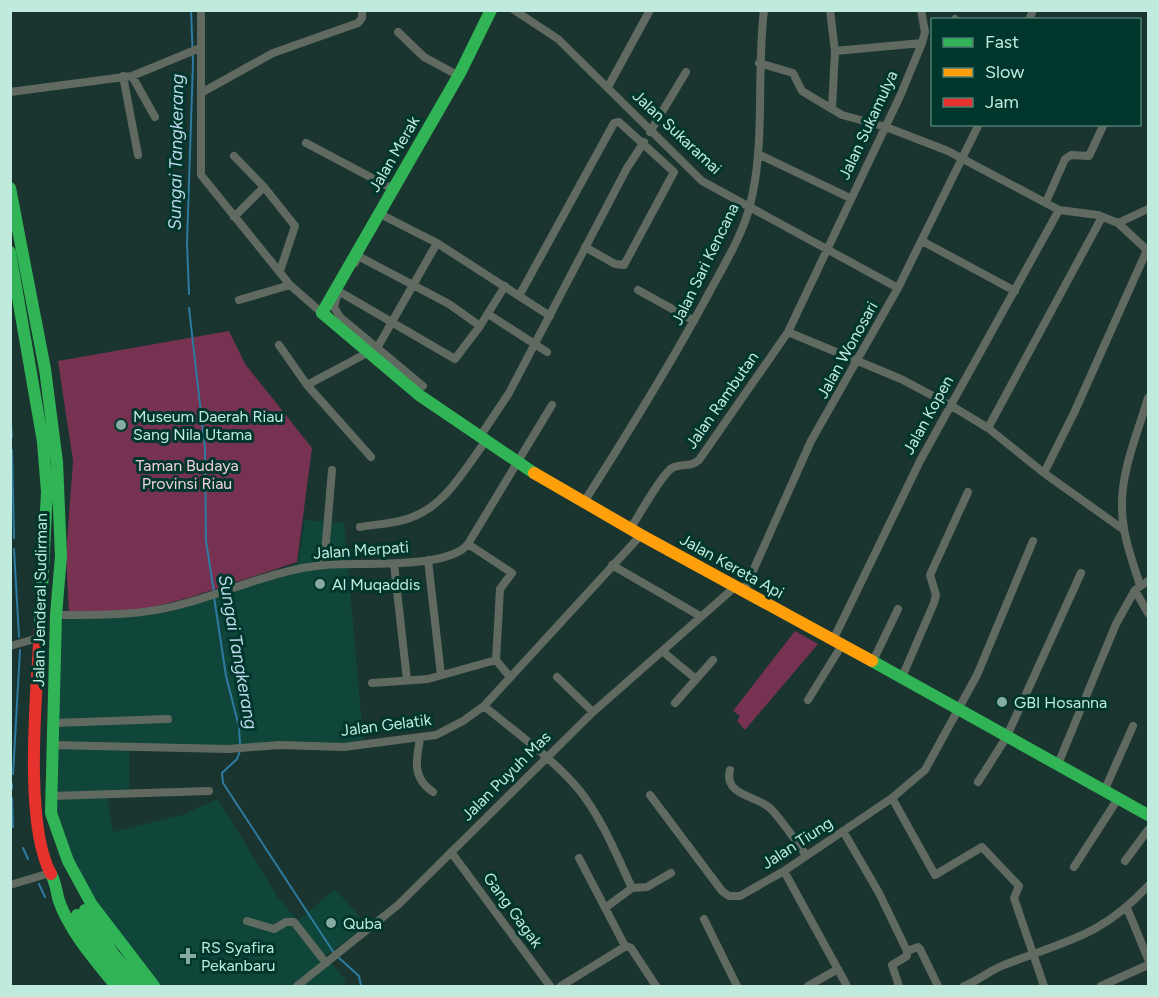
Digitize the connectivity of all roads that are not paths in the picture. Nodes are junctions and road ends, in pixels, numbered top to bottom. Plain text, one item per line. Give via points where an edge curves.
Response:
1 (363, 10) edge
2 (491, 10) edge
3 (514, 10) edge
4 (650, 10) edge
5 (764, 10) edge
6 (830, 10) edge
7 (921, 10) edge
8 (200, 11) edge
9 (398, 32) dead end
10 (922, 43) junction
11 (200, 48) junction
12 (835, 51) junction
13 (759, 63) junction
14 (686, 72) dead end
15 (128, 76) junction
16 (459, 76) junction
17 (608, 87) junction
18 (10, 92) edge
19 (201, 93) junction
20 (832, 108) junction
21 (155, 117) dead end
22 (978, 126) edge
23 (1103, 126) edge
24 (886, 127) junction
25 (651, 132) junction
26 (644, 142) junction
27 (306, 143) dead end
28 (758, 154) junction
29 (138, 155) dead end
30 (234, 156) dead end
31 (962, 160) junction
32 (264, 187) junction
33 (10, 188) edge
34 (393, 189) junction
35 (850, 198) junction
36 (1047, 202) junction
37 (750, 208) junction
38 (1149, 209) edge
39 (1059, 210) junction
40 (378, 213) junction
41 (234, 217) junction
42 (1102, 217) junction
43 (1118, 223) junction
44 (922, 242) junction
45 (437, 243) junction
46 (585, 247) junction
47 (827, 250) junction
48 (10, 252) edge
49 (280, 271) junction
50 (290, 285) junction
51 (413, 285) junction
52 (504, 286) junction
53 (898, 288) junction
54 (638, 290) dead end
55 (1015, 291) junction
56 (340, 292) junction
57 (519, 296) junction
58 (239, 300) dead end
59 (322, 313) junction
60 (488, 314) junction
61 (550, 316) junction
62 (694, 321) junction
63 (392, 322) junction
64 (480, 326) junction
65 (788, 332) junction
66 (535, 344) junction
67 (279, 345) dead end
68 (372, 351) junction
69 (547, 352) dead end
70 (859, 361) junction
71 (307, 385) junction
72 (423, 386) dead end
73 (1149, 398) edge
74 (552, 405) dead end
75 (950, 405) junction
76 (988, 428) junction
77 (482, 440) junction
78 (371, 458) dead end
79 (518, 464) junction
80 (332, 470) dead end
81 (1044, 473) junction
82 (969, 492) dead end
83 (584, 502) junction
84 (360, 527) dead end
85 (1124, 530) junction
86 (635, 532) junction
87 (1033, 541) dead end
88 (468, 544) junction
89 (428, 560) junction
90 (394, 564) junction
91 (324, 565) junction
92 (612, 565) junction
93 (1081, 573) dead end
94 (1141, 585) edge
95 (740, 589) junction
96 (898, 609) dead end
97 (1149, 613) edge
98 (56, 615) junction
99 (700, 616) junction
100 (42, 637) junction
101 (838, 643) junction
102 (10, 646) edge
103 (662, 651) junction
104 (496, 660) junction
105 (713, 660) dead end
106 (873, 661) junction
107 (441, 675) junction
108 (509, 676) junction
109 (557, 676) dead end
110 (902, 677) junction
111 (696, 679) junction
112 (407, 680) junction
113 (372, 683) dead end
114 (808, 700) dead end
115 (675, 703) dead end
116 (484, 706) junction
117 (958, 710) junction
118 (593, 712) junction
119 (168, 719) dead end
120 (54, 723) junction
121 (1133, 726) dead end
122 (1006, 738) junction
123 (420, 739) junction
124 (52, 745) junction
125 (545, 758) junction
126 (1058, 764) junction
127 (730, 770) dead end
128 (978, 782) dead end
129 (1105, 789) junction
130 (209, 791) dead end
131 (433, 792) dead end
132 (650, 795) dead end
133 (51, 796) junction
134 (892, 798) junction
135 (1119, 798) junction
136 (1149, 815) edge
137 (1149, 830) edge
138 (843, 831) junction
139 (451, 852) junction
140 (63, 854) junction
141 (806, 855) junction
142 (579, 858) dead end
143 (1125, 861) dead end
144 (1074, 867) dead end
145 (784, 871) junction
146 (50, 873) junction
147 (671, 873) dead end
148 (10, 885) edge
149 (57, 886) junction
150 (1149, 886) edge
151 (632, 888) junction
152 (72, 896) junction
153 (605, 908) junction
154 (1127, 908) junction
155 (704, 919) dead end
156 (247, 921) dead end
157 (625, 946) junction
158 (1147, 948) edge
159 (907, 951) junction
160 (1033, 956) junction
161 (1149, 959) edge
162 (329, 961) junction
163 (1149, 965) edge
164 (838, 969) junction
165 (117, 987) edge
166 (128, 987) edge
167 (141, 987) edge
168 (154, 987) edge
169 (297, 987) edge
170 (550, 987) edge
171 (561, 987) edge
172 (656, 987) edge
173 (737, 987) edge
174 (808, 987) edge
175 (847, 987) edge
176 (898, 987) edge
177 (938, 987) edge
178 (964, 987) edge
179 (1044, 987) edge
180 (1101, 987) edge

1 - 19 street via 358,23 273,53
2 - 16 main road, Jalan Merak
3 - 17 street, Jalan Sukaramai via 558,39
4 - 17 street
5 - 13 street, Jalan Sari Kencana
6 - 12 street
7 - 10 street, Jalan Sukamulya via 925,32
8 - 11 street
9 - 16 street via 424,57
10 - 12 street
10 - 24 street, Jalan Sukamulya
11 - 15 street
11 - 19 street
12 - 20 street
13 - 20 street via 793,73 802,90
13 - 28 street, Jalan Sari Kencana
14 - 25 street
15 - 18 street
15 - 21 street
15 - 29 street
16 - 34 main road, Jalan Merak
17 - 25 street, Jalan Sukaramai
19 - 41 street via 199,172
20 - 24 street via 842,115
22 - 31 street, Jalan Wonosari
23 - 36 street via 1089,156 1071,155 1065,159
24 - 31 street
24 - 35 street, Jalan Sukamulya
25 - 37 street, Jalan Sukaramai via 702,181
26 - 46 street
26 - 46 street via 674,172 624,265
26 - 57 street via 619,122 614,123
27 - 34 street
28 - 35 street
28 - 37 street, Jalan Sari Kencana
30 - 32 street
31 - 36 street
31 - 44 street, Jalan Wonosari
32 - 41 street
32 - 49 street via 296,226
33 - 98 main road, Jalan Jenderal Sudirman via 55,441 61,556
34 - 40 main road, Jalan Merak
35 - 47 street, Jalan Sukamulya
36 - 39 street
37 - 47 street, Jalan Sukaramai
37 - 62 street, Jalan Sari Kencana
38 - 43 street
39 - 42 street
39 - 55 street, Jalan Kopen
40 - 45 street
40 - 59 main road, Jalan Merak
41 - 49 street
42 - 43 street
42 - 76 street
43 - 81 street via 1147,251
44 - 53 street, Jalan Wonosari
44 - 55 street
45 - 51 street
45 - 52 street
46 - 61 street
47 - 53 street, Jalan Sukaramai
47 - 65 street, Jalan Sukamulya
48 - 100 main road, Jalan Jenderal Sudirman via 46,471
49 - 50 street
50 - 58 street
50 - 59 street
51 - 56 street via 358,256
51 - 63 street
51 - 64 street
52 - 57 street
52 - 60 street
53 - 70 street, Jalan Wonosari
54 - 62 street
55 - 75 street, Jalan Kopen
56 - 63 street
56 - 68 street via 334,303 338,314
57 - 61 street
59 - 68 main road, Jalan Kereta Api
60 - 64 street
60 - 66 street
61 - 66 street
62 - 83 street, Jalan Sari Kencana via 666,373
63 - 64 street via 454,359
63 - 68 street
65 - 70 street
65 - 86 street, Jalan Rambutan via 699,460 668,471
66 - 69 street
66 - 77 street
67 - 71 street
68 - 71 street
68 - 72 street
68 - 77 main road, Jalan Kereta Api via 419,395
70 - 75 street
70 - 95 street, Jalan Wonosari via 811,441
71 - 78 street
73 - 85 street via 1123,488
74 - 79 street
75 - 76 street
75 - 101 street, Jalan Kopen via 920,461
76 - 81 street
77 - 79 main road, Jalan Kereta Api
77 - 84 street via 448,492 426,510 409,519
79 - 83 main road, Jalan Kereta Api
79 - 88 street
80 - 91 street
81 - 85 street
82 - 110 street via 930,575 936,595 934,603
83 - 86 main road, Jalan Kereta Api
85 - 94 street
86 - 92 street, Jalan Gelatik
86 - 95 main road, Jalan Kereta Api
87 - 117 street, Jalan Tiung via 977,675
88 - 89 street, Jalan Merpati via 458,552
88 - 104 street via 512,573 500,589
89 - 90 street, Jalan Merpati
89 - 107 street
90 - 91 street, Jalan Merpati
90 - 112 street
91 - 98 street, Jalan Merpati via 179,605 128,614
92 - 99 street
92 - 108 street, Jalan Gelatik
93 - 122 street
94 - 97 street
94 - 126 street via 1116,624
95 - 99 street, Jalan Puyuh Mas
95 - 101 main road, Jalan Kereta Api
96 - 106 street
98 - 120 main road, Jalan Jenderal Sudirman
99 - 103 street, Jalan Puyuh Mas
100 - 102 street
100 - 146 main road, Jalan Jenderal Sudirman via 35,739 36,817 38,842
101 - 106 main road, Jalan Kereta Api
101 - 114 street, Jalan Kopen
103 - 111 street
103 - 118 street, Jalan Puyuh Mas
104 - 107 street
104 - 108 street
105 - 111 street
106 - 110 main road, Jalan Kereta Api
107 - 112 street
108 - 116 street, Jalan Gelatik
109 - 118 street
110 - 117 main road, Jalan Kereta Api
111 - 115 street
112 - 113 street
116 - 123 street, Jalan Gelatik via 450,728
116 - 125 street
117 - 122 main road, Jalan Kereta Api
117 - 134 street, Jalan Tiung via 925,770
118 - 125 street, Jalan Puyuh Mas
119 - 120 street
120 - 124 main road, Jalan Jenderal Sudirman
121 - 129 street
122 - 126 main road, Jalan Kereta Api
122 - 128 street
123 - 124 street, Jalan Gelatik via 344,747 279,745 228,750
123 - 131 street via 417,773
124 - 133 main road, Jalan Jenderal Sudirman
125 - 139 street, Jalan Puyuh Mas
125 - 151 street via 581,792
126 - 129 main road, Jalan Kereta Api
127 - 141 street via 729,778 742,796 769,807
129 - 135 main road, Jalan Kereta Api
130 - 133 street
132 - 145 street, Jalan Tiung via 729,896 740,896
133 - 140 main road, Jalan Jenderal Sudirman via 51,813
134 - 138 street, Jalan Tiung
134 - 160 street via 935,875 982,848 1019,886 1014,898
135 - 136 main road, Jalan Kereta Api
135 - 144 street
137 - 143 street
138 - 141 street, Jalan Tiung
138 - 159 street
139 - 162 street, Jalan Puyuh Mas via 398,905
139 - 170 street, Gang Gagak
140 - 152 main road
140 - 168 main road, Jalan Jenderal Sudirman via 115,939
141 - 145 street, Jalan Tiung
142 - 153 street
145 - 164 street
146 - 148 street
146 - 149 main road, Jalan Jenderal Sudirman
147 - 151 street via 647,887
149 - 152 main road
149 - 165 main road, Jalan Jenderal Sudirman via 59,900 82,942
150 - 154 street
151 - 153 street
152 - 166 main road via 97,948
152 - 167 main road
153 - 157 street
154 - 158 street
154 - 160 street via 1086,935
155 - 173 street
156 - 162 street via 274,929 294,922
157 - 171 street
157 - 172 street via 631,948
158 - 161 street
159 - 176 street via 907,956 892,965
159 - 177 street via 920,949
160 - 178 street via 992,970
160 - 179 street
162 - 169 street, Jalan Puyuh Mas
163 - 180 street
164 - 174 street
164 - 175 street

